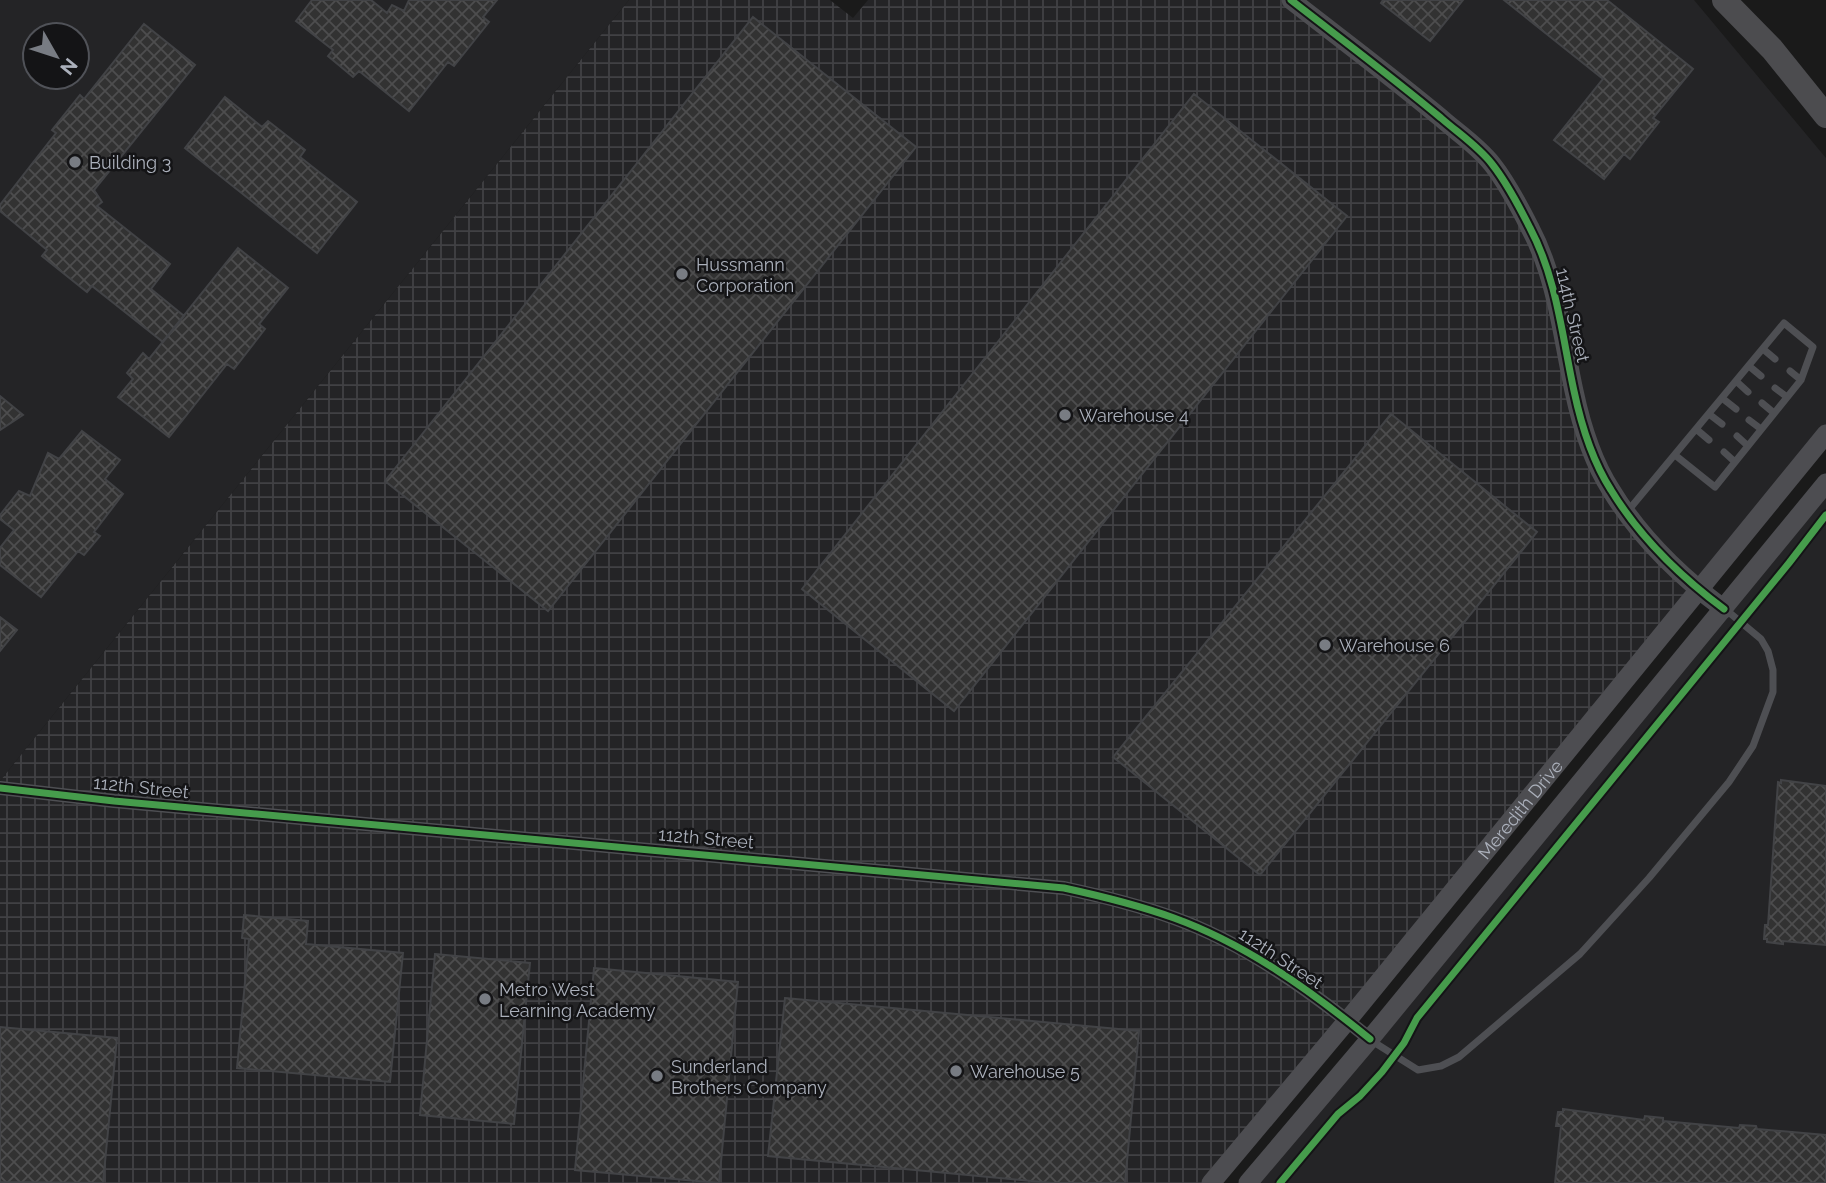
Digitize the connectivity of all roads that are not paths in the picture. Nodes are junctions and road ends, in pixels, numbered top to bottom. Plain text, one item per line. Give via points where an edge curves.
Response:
1 (1290, 0) edge
2 (1724, 0) edge
3 (1826, 117) edge
4 (1763, 349) junction
5 (1774, 359) dead end
6 (1749, 366) junction
7 (1790, 371) dead end
8 (1761, 376) dead end
9 (1801, 380) junction
10 (1736, 381) junction
11 (1775, 388) dead end
12 (1748, 392) dead end
13 (1787, 397) junction
14 (1722, 398) junction
15 (1762, 403) dead end
16 (1736, 409) dead end
17 (1774, 413) junction
18 (1709, 414) junction
19 (1749, 420) dead end
20 (1722, 424) dead end
21 (1696, 429) junction
22 (1761, 429) junction
23 (1826, 434) edge
24 (1737, 436) dead end
25 (1709, 440) dead end
26 (1748, 446) junction
27 (1724, 452) dead end
28 (1675, 454) junction
29 (1735, 462) junction
30 (1826, 483) edge
31 (1627, 512) junction
32 (1699, 590) junction
33 (1724, 608) junction
34 (0, 788) edge
35 (1347, 1021) junction
36 (1370, 1039) junction
37 (1211, 1183) edge
38 (1248, 1183) edge

1 - 31 main road, 114th Street via 1477,148 1504,182 1531,230 1554,288 1588,441 1610,489
2 - 3 highway via 1772,49
4 - 5 lane
4 - 6 lane
4 - 9 lane via 1784,323 1794,331 1813,347
6 - 8 lane
6 - 10 lane
7 - 9 lane
9 - 13 lane
10 - 12 lane
10 - 14 lane
11 - 13 lane
13 - 17 lane
14 - 16 lane
14 - 18 lane
15 - 17 lane
17 - 22 lane
18 - 20 lane
18 - 21 lane
19 - 22 lane
21 - 25 lane
21 - 28 lane
22 - 26 lane
23 - 32 main road, Meredith Drive
24 - 26 lane
26 - 29 lane
27 - 29 lane
28 - 29 lane via 1715,487
28 - 31 lane
30 - 33 main road, Meredith Drive
31 - 32 main road, 114th Street
32 - 33 main road, 114th Street
32 - 35 main road, Meredith Drive
33 - 36 main road, Meredith Drive
33 - 36 lane via 1769,651 1773,692 1753,746 1720,792 1580,954 1459,1057 1418,1070
34 - 35 street, 112th Street via 1064,888 1176,918 1228,942
35 - 36 street, 112th Street
35 - 37 main road, Meredith Drive
36 - 38 main road, Meredith Drive

